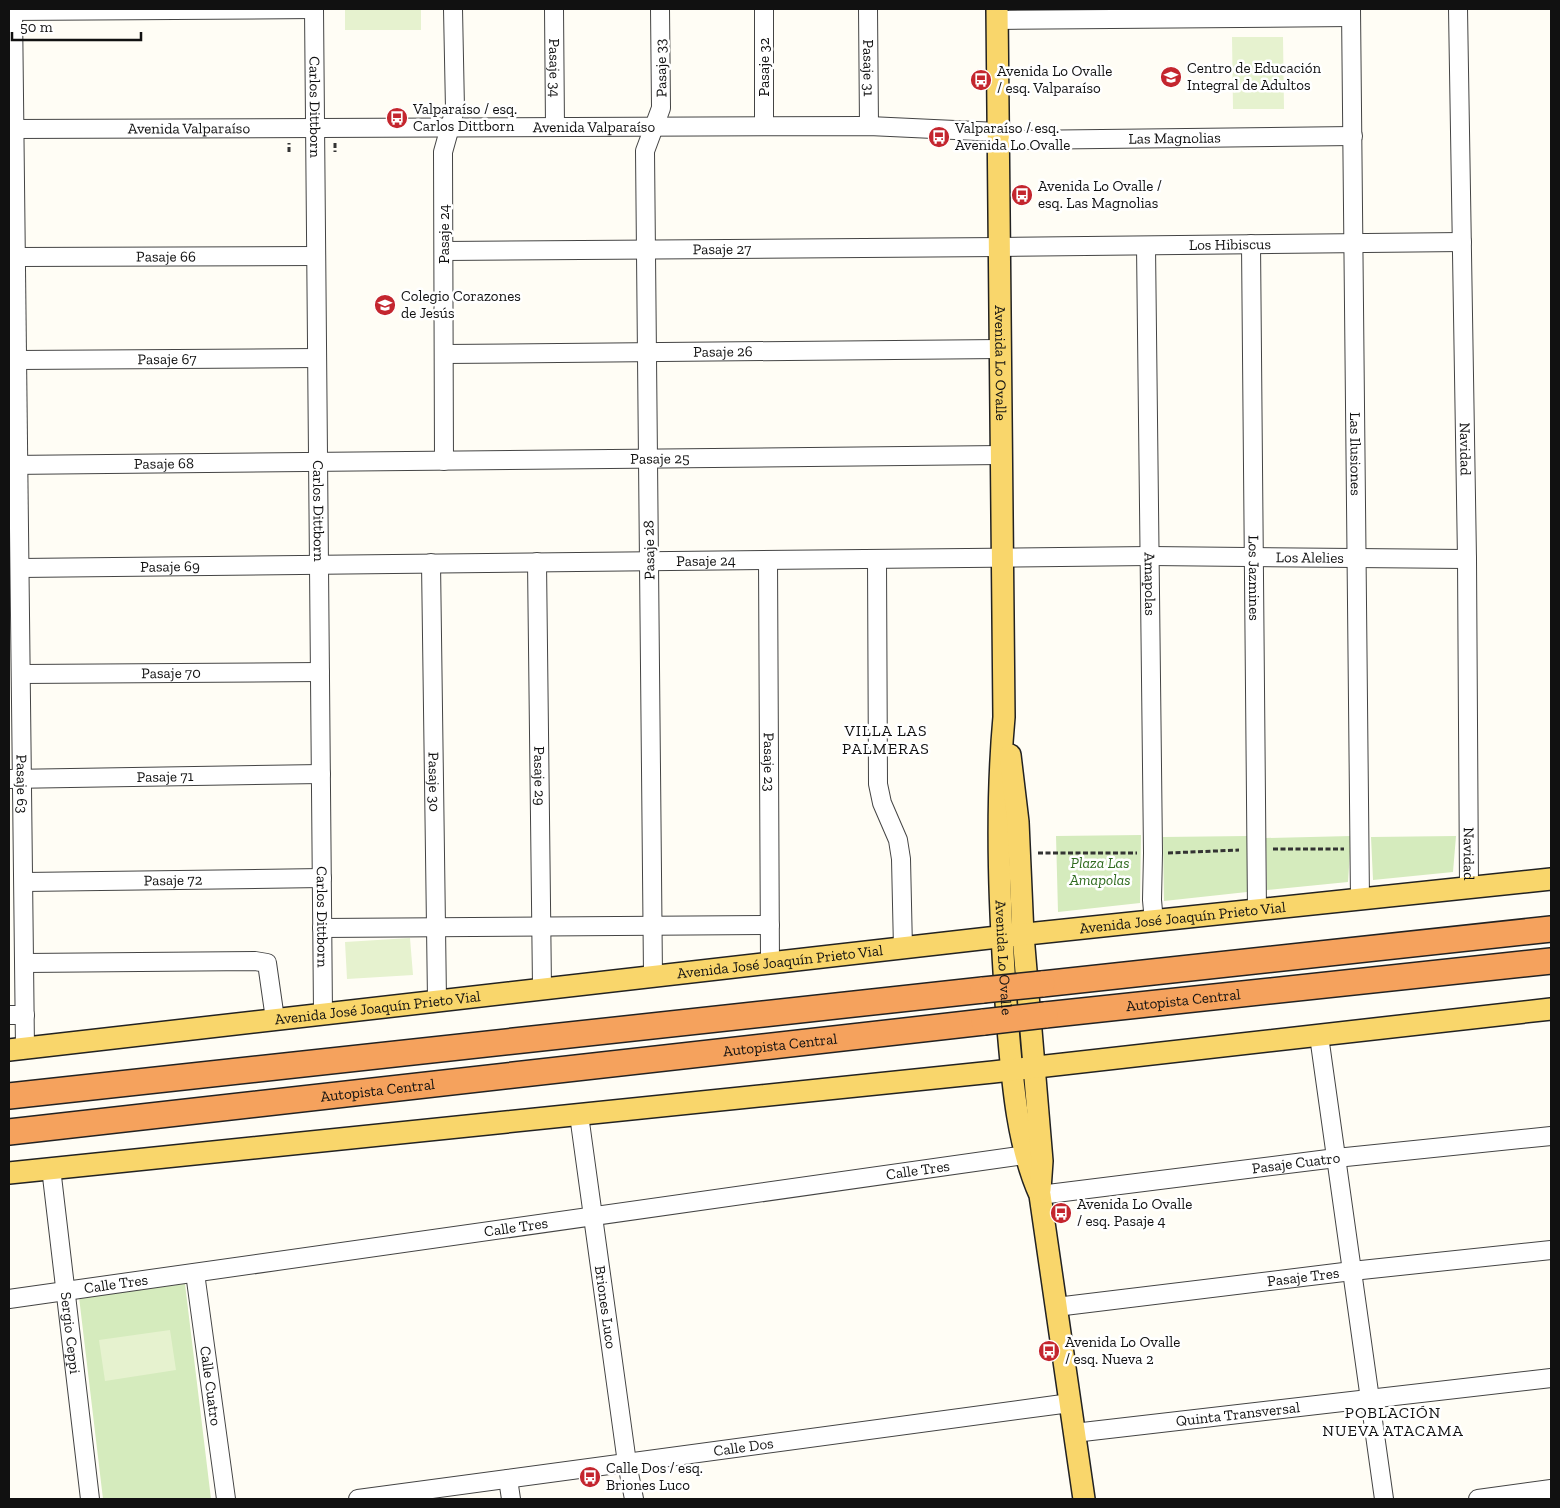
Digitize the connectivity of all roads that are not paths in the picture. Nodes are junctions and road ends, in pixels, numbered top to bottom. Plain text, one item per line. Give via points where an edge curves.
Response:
1 (314, 9) edge
2 (454, 9) edge
3 (554, 9) edge
4 (660, 9) edge
5 (764, 9) edge
6 (868, 9) edge
7 (1458, 9) edge
8 (12, 10) edge
9 (1351, 13) edge
10 (997, 15) edge
11 (654, 126) junction
12 (764, 126) junction
13 (869, 126) junction
14 (315, 127) junction
15 (451, 127) junction
16 (555, 127) junction
17 (12, 129) edge
18 (998, 132) junction
19 (1353, 136) junction
20 (1462, 242) junction
21 (1354, 243) junction
22 (1251, 244) junction
23 (1146, 246) junction
24 (1000, 247) junction
25 (646, 250) junction
26 (444, 251) junction
27 (316, 256) junction
28 (16, 257) junction
29 (1000, 350) junction
30 (647, 353) junction
31 (444, 354) junction
32 (317, 358) junction
33 (17, 360) junction
34 (1002, 455) junction
35 (648, 459) junction
36 (444, 461) junction
37 (318, 462) junction
38 (14, 465) edge
39 (1150, 556) junction
40 (1255, 557) junction
41 (1357, 558) junction
42 (1003, 559) junction
43 (1467, 559) junction
44 (768, 560) junction
45 (877, 560) junction
46 (649, 561) junction
47 (538, 562) junction
48 (431, 563) junction
49 (319, 564) junction
50 (20, 568) junction
51 (320, 672) junction
52 (21, 674) junction
53 (1004, 717) junction
54 (321, 774) junction
55 (16, 779) edge
56 (322, 878) junction
57 (1551, 879) edge
58 (24, 882) junction
59 (1469, 888) junction
60 (1360, 900) junction
61 (1257, 911) junction
62 (1154, 922) junction
63 (652, 925) junction
64 (770, 925) junction
65 (541, 926) junction
66 (436, 927) junction
67 (322, 928) junction
68 (1551, 929) edge
69 (1024, 935) junction
70 (1001, 938) junction
71 (903, 949) junction
72 (1551, 961) edge
73 (25, 963) junction
74 (770, 964) junction
75 (653, 976) junction
76 (542, 988) junction
77 (437, 1000) junction
78 (1551, 1009) edge
79 (323, 1013) junction
80 (17, 1015) edge
81 (275, 1019) junction
82 (1318, 1036) junction
83 (17, 1049) edge
84 (1034, 1067) junction
85 (1012, 1070) junction
86 (9, 1096) edge
87 (579, 1115) junction
88 (9, 1132) edge
89 (1551, 1136) edge
90 (1025, 1156) junction
91 (1336, 1158) junction
92 (51, 1168) junction
93 (9, 1173) edge
94 (1040, 1195) junction
95 (593, 1216) junction
96 (1551, 1250) edge
97 (1352, 1271) junction
98 (195, 1273) junction
99 (65, 1291) junction
100 (9, 1299) edge
101 (1056, 1307) junction
102 (1551, 1378) edge
103 (1370, 1400) junction
104 (1070, 1403) junction
105 (1074, 1433) junction
106 (626, 1463) junction
107 (508, 1479) junction
108 (1551, 1489) edge
109 (90, 1499) edge
110 (226, 1499) edge
111 (358, 1499) edge
112 (511, 1499) edge
113 (634, 1499) edge
114 (1084, 1499) edge
115 (1384, 1499) edge
116 (1478, 1499) edge

1 - 8 street
1 - 14 street, Carlos Dittborn
2 - 15 street, Pasaje 24 via 454,109
3 - 16 street, Pasaje 34
4 - 11 street, Pasaje 33 via 661,108
5 - 12 street, Pasaje 32
6 - 13 street, Pasaje 31
7 - 20 street, Navidad
8 - 17 street, Pasaje 63
9 - 10 street
9 - 19 street, Las Ilusiones
10 - 18 main road, Avenida Lo Ovalle
11 - 12 street, Avenida Valparaíso
11 - 16 street, Avenida Valparaíso
11 - 25 street, Pasaje 28 via 645,151
12 - 13 street, Avenida Valparaíso
13 - 18 street, Avenida Valparaíso
14 - 15 street, Avenida Valparaíso
14 - 17 street, Avenida Valparaíso
14 - 27 street, Carlos Dittborn
15 - 16 street, Avenida Valparaíso
15 - 26 street, Pasaje 24 via 444,152
17 - 28 street, Pasaje 63
18 - 19 street, Las Magnolias via 1012,140
18 - 24 main road, Avenida Lo Ovalle
19 - 21 street, Las Ilusiones
20 - 21 street, Los Hibiscus
20 - 43 street, Navidad
21 - 22 street, Los Hibiscus
21 - 41 street, Las Ilusiones
22 - 23 street, Los Hibiscus
22 - 40 street, Los Jazmines
23 - 24 street, Los Hibiscus
23 - 39 street, Amapolas
24 - 25 street, Pasaje 27
24 - 29 main road, Avenida Lo Ovalle
25 - 26 street, Pasaje 27
25 - 30 street, Pasaje 28
26 - 31 street, Pasaje 24
27 - 28 street, Pasaje 66
27 - 32 street, Carlos Dittborn
28 - 33 street, Pasaje 63
29 - 30 street, Pasaje 26
29 - 34 main road, Avenida Lo Ovalle
30 - 31 street, Pasaje 26
30 - 35 street, Pasaje 28
31 - 36 street, Pasaje 24
32 - 33 street, Pasaje 67
32 - 37 street, Carlos Dittborn
33 - 38 street, Pasaje 63
34 - 35 street, Pasaje 25
34 - 42 main road, Avenida Lo Ovalle
35 - 36 street, Pasaje 25
35 - 46 street, Pasaje 28
36 - 37 street, Pasaje 25
37 - 38 street, Pasaje 68
37 - 49 street, Carlos Dittborn
38 - 50 street, Pasaje 63
39 - 40 street, Los Alelies
39 - 42 street, Los Alelies
39 - 62 street, Amapolas
40 - 41 street, Los Alelies
40 - 61 street, Los Jazmines
41 - 43 street, Los Alelies
41 - 60 street, Las Ilusiones
42 - 45 street, Pasaje 24
42 - 53 main road, Avenida Lo Ovalle
43 - 59 street, Navidad
44 - 45 street, Pasaje 24
44 - 46 street, Pasaje 24
44 - 64 street, Pasaje 23
45 - 71 street via 878,784 902,858
46 - 47 street, Pasaje 24
46 - 63 street, Pasaje 28
47 - 48 street, Pasaje 24
47 - 65 street, Pasaje 29
48 - 49 street, Pasaje 24
48 - 66 street, Pasaje 30
49 - 50 street, Pasaje 69
49 - 51 street, Carlos Dittborn
50 - 52 street, Pasaje 63
51 - 52 street, Pasaje 70
51 - 54 street, Carlos Dittborn
52 - 55 street, Pasaje 63
53 - 69 main road, Avenida Lo Ovalle via 1018,822
53 - 70 main road, Avenida Lo Ovalle via 999,785
54 - 55 street, Pasaje 71
54 - 56 street, Carlos Dittborn
55 - 58 street, Pasaje 63
56 - 58 street, Pasaje 72
56 - 67 street, Carlos Dittborn
57 - 59 main road, Avenida José Joaquín Prieto Vial
58 - 73 street, Pasaje 63
59 - 60 main road, Avenida José Joaquín Prieto Vial
60 - 61 main road, Avenida José Joaquín Prieto Vial
61 - 62 main road, Avenida José Joaquín Prieto Vial
62 - 69 main road, Avenida José Joaquín Prieto Vial
63 - 64 street
63 - 65 street
63 - 75 street, Pasaje 28
64 - 74 street, Pasaje 23
65 - 66 street
65 - 76 street, Pasaje 29
66 - 67 street
66 - 77 street, Pasaje 30
67 - 79 street, Carlos Dittborn
68 - 86 highway, bridge
69 - 70 main road, Avenida José Joaquín Prieto Vial
69 - 84 main road, Avenida Lo Ovalle
70 - 71 main road, Avenida José Joaquín Prieto Vial
70 - 85 main road, Avenida Lo Ovalle
71 - 74 main road, Avenida José Joaquín Prieto Vial
72 - 88 highway, Autopista Central, bridge
73 - 80 street, Pasaje 63
73 - 81 street via 267,963
74 - 75 main road, Avenida José Joaquín Prieto Vial
75 - 76 main road, Avenida José Joaquín Prieto Vial
76 - 77 main road, Avenida José Joaquín Prieto Vial
77 - 79 main road, Avenida José Joaquín Prieto Vial
78 - 82 main road
79 - 81 main road, Avenida José Joaquín Prieto Vial
80 - 83 street, Pasaje 63
81 - 83 main road, Avenida José Joaquín Prieto Vial
82 - 84 main road
82 - 91 street
84 - 85 main road
84 - 94 main road, Avenida Lo Ovalle via 1042,1161
85 - 87 main road
85 - 90 main road, Avenida Lo Ovalle
87 - 92 main road
87 - 95 street, Briones Luco
89 - 91 street, Pasaje Cuatro
90 - 94 main road, Avenida Lo Ovalle
90 - 95 street, Calle Tres
91 - 94 street, Pasaje Cuatro
91 - 97 street
92 - 93 main road
92 - 99 street, Sergio Ceppi
94 - 101 main road, Avenida Lo Ovalle
95 - 98 street, Calle Tres
95 - 106 street, Briones Luco
96 - 97 street, Pasaje Tres
97 - 101 street, Pasaje Tres
97 - 103 street
98 - 99 street, Calle Tres
98 - 110 street, Calle Cuatro
99 - 100 street, Calle Tres
99 - 109 street, Sergio Ceppi
101 - 104 main road, Avenida Lo Ovalle
102 - 103 street, Quinta Transversal
103 - 105 street, Quinta Transversal
103 - 115 street
104 - 105 main road, Avenida Lo Ovalle
104 - 106 street, Calle Dos
105 - 114 main road, Avenida Lo Ovalle
106 - 107 street, Calle Dos
106 - 113 street, Briones Luco
107 - 111 street, Calle Dos
107 - 112 street
108 - 116 street

